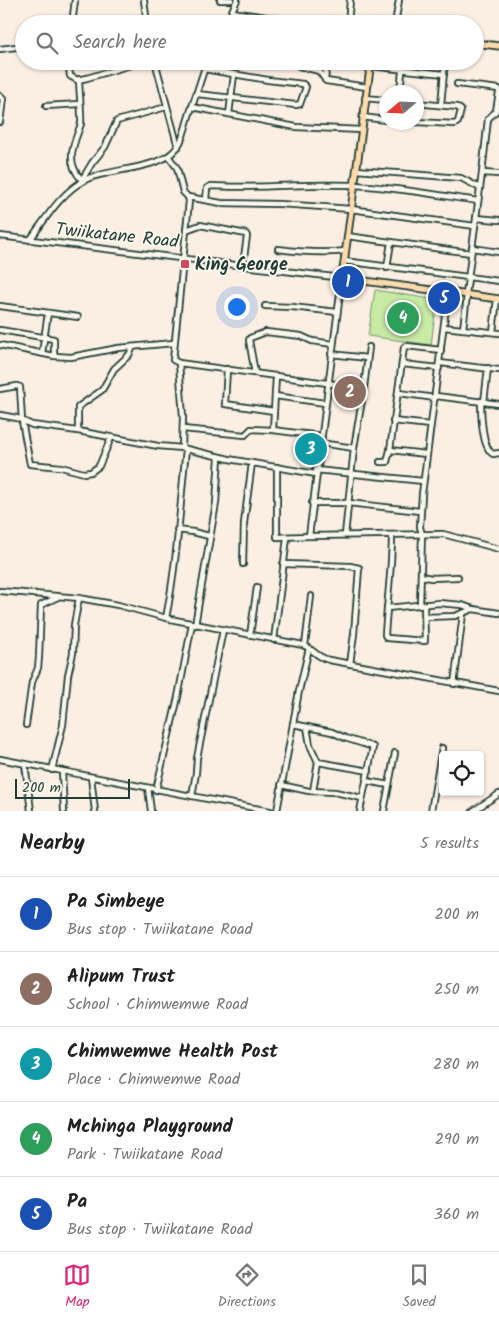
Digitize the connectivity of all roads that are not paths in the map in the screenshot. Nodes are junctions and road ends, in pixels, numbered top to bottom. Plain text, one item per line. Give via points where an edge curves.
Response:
1 (75, 0) edge
2 (144, 0) edge
3 (220, 0) edge
4 (350, 0) edge
5 (399, 0) edge
6 (234, 1) edge
7 (232, 12) junction
8 (73, 15) edge
9 (146, 15) edge
10 (230, 15) edge
11 (251, 15) edge
12 (349, 15) edge
13 (396, 15) edge
14 (484, 44) edge
15 (499, 46) edge
16 (15, 47) edge
17 (0, 49) edge
18 (70, 70) edge
19 (113, 70) edge
20 (157, 70) edge
21 (204, 70) edge
22 (209, 70) edge
23 (314, 70) edge
24 (326, 70) edge
25 (369, 70) edge
26 (402, 70) edge
27 (410, 70) edge
28 (445, 70) edge
29 (444, 74) junction
30 (234, 75) junction
31 (79, 80) junction
32 (325, 80) junction
33 (457, 84) dead end
34 (401, 85) edge
35 (367, 87) junction
36 (499, 90) edge
37 (197, 94) junction
38 (0, 96) edge
39 (232, 98) junction
40 (365, 98) junction
41 (379, 99) edge
42 (80, 104) junction
43 (424, 104) edge
44 (46, 106) dead end
45 (441, 106) junction
46 (166, 107) junction
47 (192, 107) junction
48 (229, 114) junction
49 (362, 117) junction
50 (379, 119) edge
51 (0, 122) edge
52 (424, 123) edge
53 (361, 130) junction
54 (178, 147) junction
55 (169, 157) junction
56 (356, 170) junction
57 (482, 173) junction
58 (499, 174) edge
59 (81, 182) junction
60 (354, 185) junction
61 (480, 188) junction
62 (188, 197) junction
63 (206, 200) junction
64 (478, 201) junction
65 (351, 209) junction
66 (476, 218) junction
67 (499, 220) edge
68 (475, 226) junction
69 (186, 230) junction
70 (0, 236) edge
71 (347, 236) junction
72 (30, 240) junction
73 (391, 242) junction
74 (278, 250) dead end
75 (471, 250) junction
76 (345, 251) junction
77 (499, 252) edge
78 (183, 258) junction
79 (344, 261) junction
80 (243, 265) junction
81 (387, 268) junction
82 (468, 277) junction
83 (342, 278) junction
84 (499, 281) edge
85 (448, 292) junction
86 (466, 294) junction
87 (498, 299) edge
88 (0, 306) edge
89 (265, 306) dead end
90 (337, 312) junction
91 (48, 313) junction
92 (78, 317) dead end
93 (444, 327) junction
94 (463, 329) junction
95 (0, 330) edge
96 (496, 333) edge
97 (44, 337) junction
98 (174, 343) junction
99 (333, 344) junction
100 (0, 345) edge
101 (133, 346) junction
102 (369, 347) dead end
103 (441, 350) junction
104 (42, 354) junction
105 (331, 354) junction
106 (54, 356) junction
107 (367, 358) junction
108 (179, 363) junction
109 (402, 364) junction
110 (439, 366) junction
111 (488, 368) junction
112 (227, 369) junction
113 (499, 370) edge
114 (255, 373) junction
115 (276, 376) junction
116 (328, 383) junction
117 (364, 388) junction
118 (0, 389) edge
119 (399, 393) junction
120 (275, 396) junction
121 (435, 397) junction
122 (325, 402) junction
123 (482, 402) junction
124 (499, 404) edge
125 (274, 411) junction
126 (0, 415) edge
127 (22, 421) junction
128 (394, 421) junction
129 (430, 426) junction
130 (183, 429) junction
131 (273, 430) junction
132 (78, 431) junction
133 (320, 436) junction
134 (111, 438) junction
135 (320, 443) junction
136 (354, 448) junction
137 (184, 449) junction
138 (390, 450) junction
139 (499, 453) edge
140 (426, 454) junction
141 (219, 457) junction
142 (380, 462) dead end
143 (252, 463) junction
144 (276, 467) junction
145 (316, 472) junction
146 (350, 473) junction
147 (423, 481) junction
148 (312, 503) junction
149 (348, 504) junction
150 (420, 511) junction
151 (177, 530) junction
152 (422, 534) junction
153 (345, 535) junction
154 (392, 535) junction
155 (209, 536) junction
156 (309, 536) junction
157 (288, 538) junction
158 (499, 549) edge
159 (243, 564) dead end
160 (283, 564) junction
161 (420, 576) junction
162 (458, 577) dead end
163 (257, 587) dead end
164 (0, 591) edge
165 (311, 596) dead end
166 (59, 597) junction
167 (79, 598) junction
168 (422, 605) junction
169 (387, 608) junction
170 (473, 609) junction
171 (499, 613) edge
172 (463, 614) junction
173 (425, 617) junction
174 (166, 618) junction
175 (194, 624) junction
176 (223, 630) junction
177 (250, 635) junction
178 (274, 640) junction
179 (307, 647) junction
180 (350, 664) junction
181 (454, 684) junction
182 (499, 691) edge
183 (293, 724) junction
184 (26, 725) dead end
185 (308, 727) junction
186 (442, 748) dead end
187 (395, 752) dead end
188 (0, 759) edge
189 (318, 762) junction
190 (25, 764) junction
191 (52, 770) junction
192 (62, 771) junction
193 (368, 771) junction
194 (91, 777) junction
195 (366, 781) junction
196 (281, 785) junction
197 (389, 786) junction
198 (148, 788) junction
199 (156, 790) junction
200 (313, 791) junction
201 (499, 794) edge
202 (192, 796) junction
203 (362, 798) junction
204 (31, 811) edge
205 (64, 811) edge
206 (95, 811) edge
207 (152, 811) edge
208 (270, 811) edge
209 (277, 811) edge
210 (360, 811) edge
211 (384, 811) edge
212 (431, 811) edge
213 (473, 811) edge

1 - 8 street
2 - 9 street
3 - 6 street
4 - 12 street
5 - 13 street
6 - 7 street
7 - 10 street
7 - 11 street
14 - 15 main road
16 - 17 street
18 - 31 street via 71,78
19 - 31 street
20 - 46 street
21 - 37 street
22 - 30 street
23 - 32 street via 319,71
24 - 32 street
25 - 35 main road
26 - 34 street
27 - 29 street
28 - 29 street
29 - 45 street
30 - 39 street
30 - 39 street via 306,87 298,105
31 - 42 street
32 - 35 street
33 - 36 street
35 - 40 main road
36 - 57 street via 496,111 488,118
37 - 39 street
37 - 47 street
38 - 51 street via 3,99
39 - 48 street
40 - 41 street
40 - 49 main road
42 - 44 street
42 - 59 street via 81,124 75,136 72,162
43 - 45 street
45 - 52 street via 460,108 457,123
46 - 54 street
46 - 59 street via 118,120 105,147
47 - 48 street
47 - 54 street
48 - 53 street via 296,127
49 - 50 street
49 - 53 main road
53 - 56 main road
54 - 55 street
55 - 59 street
55 - 62 street via 177,168 183,192
56 - 60 main road
56 - 61 street via 461,178
57 - 58 street
57 - 61 street
59 - 72 street via 53,209
60 - 63 street via 211,186 207,188
60 - 64 street
60 - 65 main road
61 - 64 street
62 - 63 street
62 - 69 street
63 - 65 street
64 - 66 street
65 - 68 street
65 - 71 main road
66 - 67 street
66 - 68 street
68 - 75 street
69 - 78 street
69 - 80 street via 200,225 246,234
70 - 72 street, Twiikatane Road
71 - 73 street
71 - 76 main road
72 - 78 street, Twiikatane Road
73 - 75 street
73 - 81 street
74 - 76 street
75 - 77 street
75 - 82 street
76 - 79 main road
78 - 80 street, Twiikatane Road
78 - 98 street
79 - 81 street
79 - 83 main road
80 - 83 street, Twiikatane Road
81 - 82 street
82 - 84 street
82 - 86 street
83 - 85 main road, Twiikatane Road
83 - 90 street
85 - 86 main road, Twiikatane Road
85 - 93 street
86 - 87 main road, Twiikatane Road
86 - 94 street
87 - 96 street
88 - 91 street
89 - 90 street
90 - 99 street
91 - 92 street
91 - 97 street
93 - 94 street
93 - 103 street
94 - 96 street
95 - 97 street
97 - 104 street
97 - 106 street via 55,339
98 - 101 street
98 - 108 street via 172,359
99 - 105 street
99 - 114 street via 262,332 249,340
100 - 104 street
101 - 106 street via 76,357
101 - 132 street via 102,390 78,407
102 - 107 street
103 - 109 street via 406,346
103 - 110 street
104 - 106 street
105 - 107 street
105 - 116 street
107 - 117 street
108 - 112 street
108 - 130 street
109 - 110 street
109 - 119 street
110 - 111 street
110 - 121 street
111 - 113 street
111 - 123 street
112 - 114 street
112 - 125 street via 225,404
114 - 115 street
115 - 116 street
115 - 120 street
116 - 117 street
116 - 122 street
117 - 136 street
118 - 127 street via 20,387
119 - 121 street
119 - 128 street
120 - 122 street
120 - 125 street
121 - 123 street
121 - 129 street
122 - 133 street
123 - 124 street
123 - 139 street via 483,431 489,451
125 - 131 street
126 - 127 street
127 - 132 street
127 - 134 street via 31,464 91,472 99,466
128 - 129 street
128 - 138 street
129 - 140 street
130 - 131 street via 245,435 250,430
130 - 137 street
131 - 133 street
132 - 134 street
133 - 135 street
134 - 137 street
135 - 136 street
135 - 145 street
136 - 146 street
137 - 141 street
137 - 151 street
138 - 140 street
138 - 142 street via 387,462
140 - 147 street
141 - 143 street
141 - 155 street via 217,495
143 - 144 street
143 - 159 street via 244,523
144 - 145 street
144 - 157 street via 277,536
145 - 146 street
145 - 148 street
146 - 147 street
146 - 149 street
147 - 150 street
148 - 149 street
148 - 156 street
149 - 150 street
149 - 153 street
150 - 152 street
151 - 155 street
151 - 174 street via 176,560
152 - 154 street
152 - 158 street via 449,535
152 - 161 street
153 - 154 street
153 - 156 street
154 - 169 street
155 - 175 street
156 - 157 street
157 - 160 street
160 - 178 street
160 - 180 street via 359,568
161 - 162 street
161 - 168 street
163 - 177 street
164 - 166 street
165 - 179 street
166 - 167 street
166 - 184 street via 42,605 38,668 32,683
167 - 174 street
167 - 191 street via 63,725
168 - 169 street
168 - 170 street via 439,602
168 - 173 street
169 - 173 street via 385,635 388,640 424,642
170 - 171 street
170 - 172 street
172 - 173 street
172 - 181 street
174 - 175 street
175 - 176 street
175 - 199 street
176 - 177 street
176 - 202 street
177 - 178 street
178 - 179 street
179 - 180 street via 320,657
179 - 183 street
180 - 181 street
181 - 182 street
183 - 185 street
183 - 196 street
185 - 189 street via 310,745
185 - 193 street via 371,745
186 - 212 street
187 - 197 street
188 - 190 street
189 - 193 street
189 - 200 street
190 - 191 street
190 - 204 street
191 - 192 street
192 - 194 street
192 - 205 street
193 - 195 street
194 - 198 street
194 - 206 street
195 - 197 street
195 - 203 street
196 - 200 street
196 - 209 street
197 - 211 street
198 - 199 street
198 - 207 street
199 - 202 street
200 - 203 street
201 - 213 street
202 - 208 street
203 - 210 street

